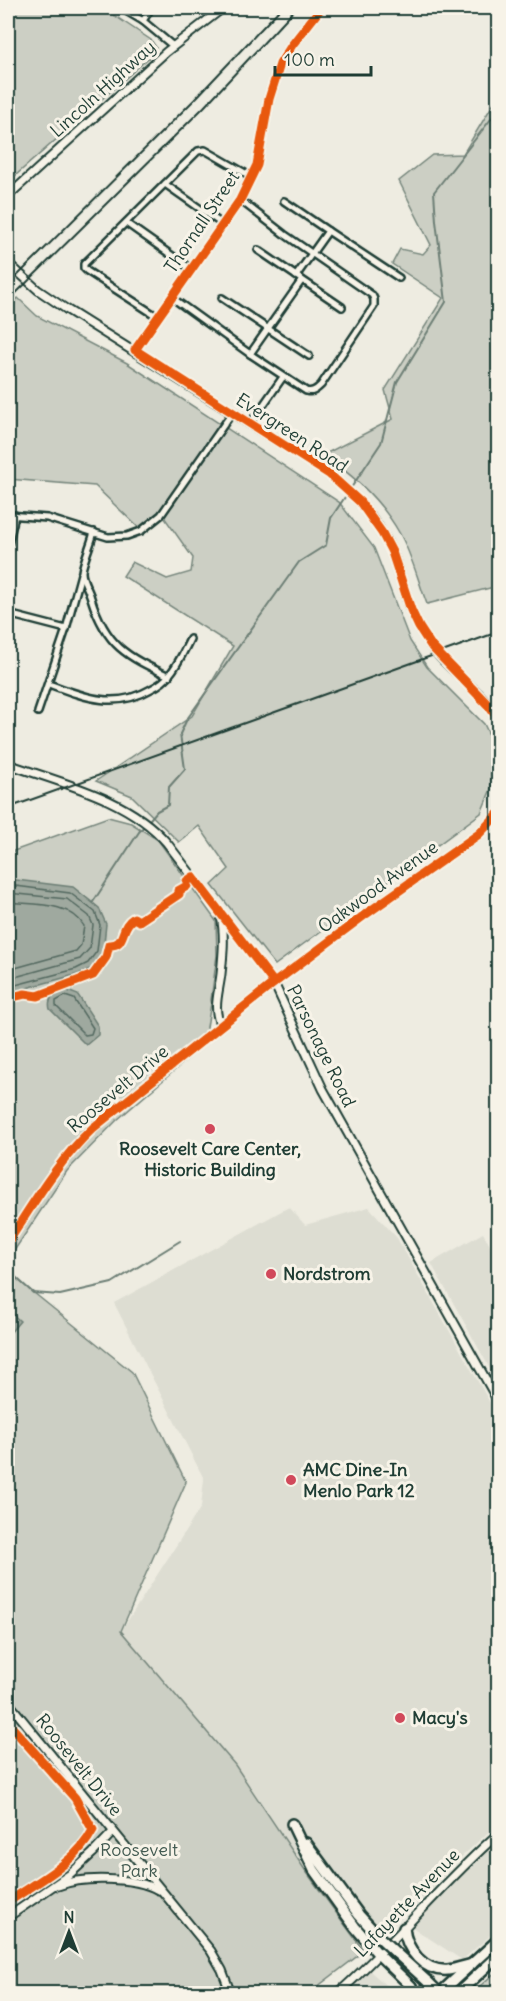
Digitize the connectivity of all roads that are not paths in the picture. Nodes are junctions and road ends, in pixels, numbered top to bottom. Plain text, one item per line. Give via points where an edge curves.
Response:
1 (121, 8) edge
2 (151, 8) edge
3 (223, 8) edge
4 (321, 8) edge
5 (143, 21) junction
6 (173, 46) junction
7 (252, 177) junction
8 (165, 184) junction
9 (8, 196) edge
10 (240, 200) junction
11 (284, 201) dead end
12 (126, 223) junction
13 (222, 224) junction
14 (328, 231) junction
15 (258, 250) dead end
16 (312, 254) junction
17 (8, 263) edge
18 (191, 269) junction
19 (299, 278) junction
20 (399, 278) dead end
21 (171, 297) junction
22 (222, 298) dead end
23 (342, 307) dead end
24 (158, 316) junction
25 (268, 329) junction
26 (135, 351) junction
27 (250, 354) junction
28 (309, 356) dead end
29 (283, 377) junction
30 (232, 413) junction
31 (250, 424) junction
32 (8, 515) edge
33 (15, 515) junction
34 (94, 532) junction
35 (8, 545) edge
36 (82, 572) junction
37 (8, 614) edge
38 (66, 629) junction
39 (190, 639) dead end
40 (169, 676) junction
41 (49, 684) junction
42 (38, 712) dead end
43 (498, 719) edge
44 (8, 764) edge
45 (498, 814) edge
46 (221, 914) junction
47 (274, 983) junction
48 (221, 1026) junction
49 (8, 1242) edge
50 (498, 1401) edge
51 (8, 1702) edge
52 (114, 1832) junction
53 (498, 1834) edge
54 (47, 1891) junction
55 (163, 1893) junction
56 (8, 1917) edge
57 (404, 1928) junction
58 (498, 1941) edge
59 (379, 1955) junction
60 (498, 1956) edge
61 (472, 1964) junction
62 (231, 1994) edge
63 (337, 1994) edge
64 (415, 1994) edge
65 (440, 1994) edge
66 (457, 1994) edge

1 - 5 street
2 - 5 street
3 - 6 street, Lincoln Highway
4 - 7 street, Thornall Street via 278,71 268,99
5 - 6 street
6 - 9 street, Lincoln Highway
7 - 8 street via 205,150 198,151
7 - 10 street, Thornall Street
8 - 12 street
8 - 13 street
10 - 13 street, Thornall Street
10 - 16 street
11 - 14 street
12 - 18 street
12 - 24 street via 84,268
13 - 18 street, Thornall Street
14 - 16 street
14 - 20 street
15 - 19 street
16 - 19 street
16 - 29 street via 372,295 375,306 315,391 306,391
17 - 26 street, Evergreen Road via 52,299
18 - 21 street, Thornall Street
19 - 23 street
19 - 25 street
21 - 24 street, Thornall Street
21 - 27 street
22 - 25 street
24 - 26 street, Thornall Street
25 - 27 street
25 - 28 street
26 - 30 street, Evergreen Road
27 - 29 street
29 - 31 street
30 - 31 street, Evergreen Road
30 - 34 street via 155,521 127,536 108,537
31 - 43 street, Evergreen Road via 341,483 360,502 392,552 419,627 436,652
32 - 33 street
33 - 34 street via 47,518
33 - 35 street
34 - 36 street
36 - 38 street
36 - 40 street via 96,616 107,634 135,661
37 - 38 street
38 - 41 street
39 - 40 street
40 - 41 street via 138,696 114,700 86,698
41 - 42 street
44 - 46 street, Parsonage Road via 82,790 147,823
45 - 47 street, Oakwood Avenue via 479,834
46 - 47 street, Parsonage Road
46 - 48 street via 224,934 216,1005
47 - 48 street, Roosevelt Drive
47 - 50 street, Parsonage Road via 323,1089
48 - 49 street, Roosevelt Drive via 80,1141
51 - 52 street, Roosevelt Drive
52 - 54 street
52 - 55 street, Roosevelt Drive
53 - 57 street, Lafayette Avenue
54 - 55 street via 72,1882 97,1880 147,1885
54 - 56 street
55 - 62 street, Roosevelt Drive via 211,1951
57 - 59 street, Lafayette Avenue
57 - 61 highway via 410,1949 427,1964 444,1970
58 - 61 highway
59 - 63 street, Lafayette Avenue
59 - 64 highway
59 - 65 highway, bridge via 314,1870 292,1824 359,1915
60 - 66 highway
61 - 65 highway

